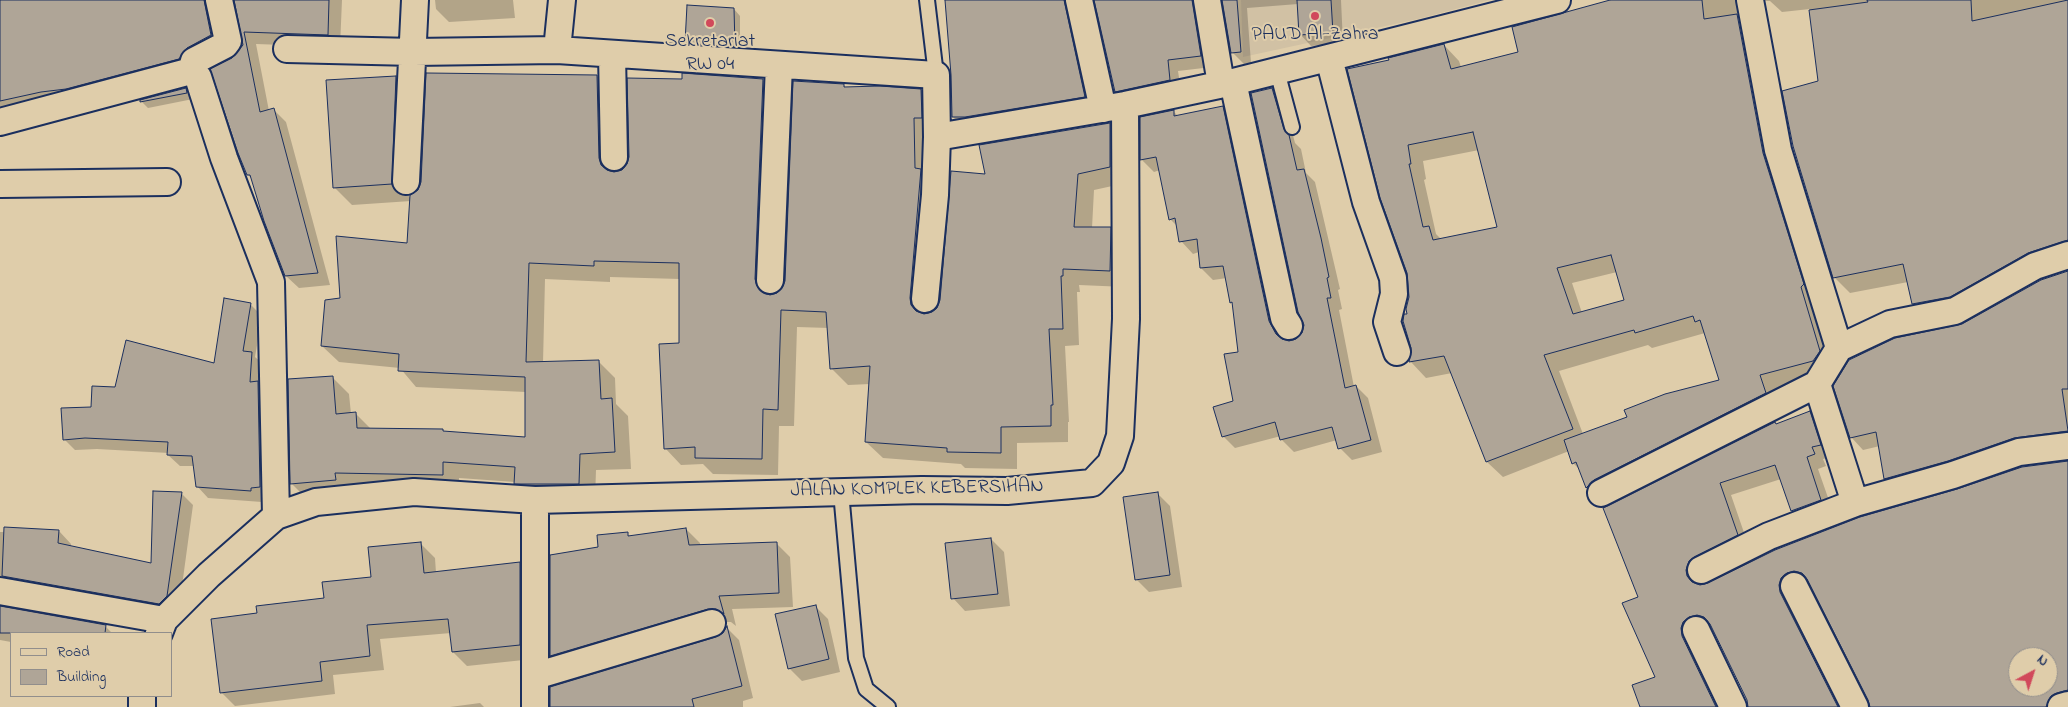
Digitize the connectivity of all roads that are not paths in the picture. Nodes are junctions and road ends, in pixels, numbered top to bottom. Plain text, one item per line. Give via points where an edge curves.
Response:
1 (219, 0) edge
2 (415, 0) edge
3 (562, 0) edge
4 (927, 0) edge
5 (1079, 0) edge
6 (1206, 0) edge
7 (1750, 0) edge
8 (1549, 1) edge
9 (287, 49) dead end
10 (557, 50) junction
11 (414, 52) junction
12 (612, 54) junction
13 (1329, 58) junction
14 (779, 65) junction
15 (191, 71) junction
16 (1277, 71) junction
17 (936, 75) junction
18 (1227, 83) junction
19 (1114, 107) junction
20 (0, 122) edge
21 (1292, 128) dead end
22 (937, 137) junction
23 (614, 157) dead end
24 (168, 182) dead end
25 (406, 182) dead end
26 (0, 184) edge
27 (2068, 255) edge
28 (770, 280) dead end
29 (925, 299) dead end
30 (1289, 326) dead end
31 (1839, 348) junction
32 (1397, 352) dead end
33 (1817, 384) junction
34 (2068, 446) edge
35 (841, 492) junction
36 (1601, 493) dead end
37 (536, 500) junction
38 (1854, 503) junction
39 (276, 516) junction
40 (1701, 570) dead end
41 (1794, 586) dead end
42 (0, 591) edge
43 (712, 623) dead end
44 (161, 627) edge
45 (1696, 630) dead end
46 (535, 676) junction
47 (2068, 705) edge
48 (534, 707) edge
49 (888, 707) edge
50 (1734, 707) edge
51 (1855, 707) edge
52 (2061, 707) edge

1 - 15 street via 228,41 194,61
2 - 11 street
3 - 10 street
4 - 17 lane
5 - 19 street, JALAN KOMPLEK KEBERSIHAN
6 - 18 street
7 - 31 street via 1778,150
8 - 13 street
9 - 11 street
10 - 11 street
10 - 12 street
11 - 25 street
12 - 14 street
12 - 23 street
13 - 16 street
13 - 32 street via 1366,202 1392,278 1394,294 1387,322
14 - 17 street
14 - 28 street
15 - 20 street
15 - 39 street via 198,77 224,158 271,282
16 - 18 street
16 - 21 lane
17 - 22 street
18 - 19 street
18 - 30 street via 1284,318
19 - 22 street
19 - 35 street, JALAN KOMPLEK KEBERSIHAN via 1126,319 1120,436 1111,463 1092,483 1007,492
22 - 29 street
24 - 26 street
27 - 31 street via 2035,266 1955,310 1890,324
31 - 33 street
33 - 36 street
33 - 38 street
34 - 38 street via 2019,452
35 - 37 street, JALAN KOMPLEK KEBERSIHAN
35 - 49 lane via 856,658 866,689
37 - 39 street, JALAN KOMPLEK KEBERSIHAN via 414,492 316,502
37 - 46 street
38 - 40 street via 1769,536
39 - 44 street via 209,575
41 - 51 street
42 - 44 street
43 - 46 street
45 - 50 street
46 - 48 street
47 - 52 street

